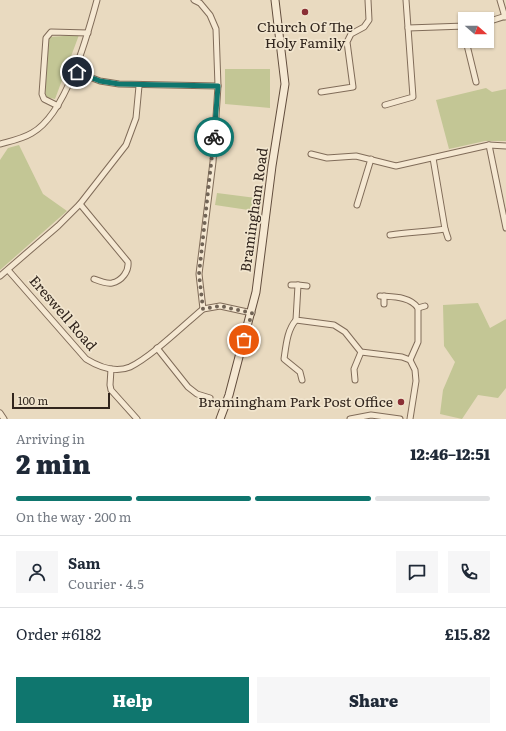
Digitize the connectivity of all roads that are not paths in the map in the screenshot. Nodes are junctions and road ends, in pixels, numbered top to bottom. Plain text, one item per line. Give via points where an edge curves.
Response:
1 (97, 0) edge
2 (194, 0) edge
3 (275, 0) edge
4 (368, 0) edge
5 (406, 0) edge
6 (500, 0) edge
7 (506, 17) edge
8 (494, 20) edge
9 (458, 26) edge
10 (408, 28) junction
11 (88, 33) junction
12 (468, 48) edge
13 (74, 71) junction
14 (476, 82) dead end
15 (139, 86) junction
16 (218, 86) junction
17 (321, 92) dead end
18 (385, 105) dead end
19 (58, 106) junction
20 (0, 144) edge
21 (489, 145) junction
22 (506, 146) edge
23 (311, 154) dead end
24 (433, 158) junction
25 (371, 159) junction
26 (80, 204) junction
27 (357, 205) dead end
28 (506, 228) edge
29 (445, 229) junction
30 (390, 235) dead end
31 (448, 238) dead end
32 (8, 270) junction
33 (0, 276) edge
34 (94, 279) dead end
35 (291, 285) dead end
36 (298, 286) junction
37 (307, 286) dead end
38 (384, 304) dead end
39 (425, 306) dead end
40 (418, 308) junction
41 (203, 309) junction
42 (252, 313) junction
43 (296, 320) junction
44 (157, 348) junction
45 (361, 352) junction
46 (410, 360) junction
47 (111, 369) junction
48 (302, 380) dead end
49 (355, 380) dead end
50 (210, 398) dead end
51 (0, 413) edge
52 (4, 419) edge
53 (137, 419) edge
54 (220, 419) edge
55 (350, 419) edge
56 (400, 419) edge
57 (410, 419) edge

1 - 11 street
2 - 16 street via 210,14 216,29
3 - 42 street, Bramingham Road via 285,84
4 - 17 street via 369,20 364,27 351,34 347,42 353,87
5 - 10 street
6 - 7 street
7 - 8 street
9 - 10 street
10 - 18 street via 413,97
11 - 13 street
11 - 19 street via 51,32 46,38 42,94 44,99
12 - 14 street
13 - 15 street via 100,81
13 - 19 street
15 - 16 street
15 - 26 street via 136,118 129,138
16 - 41 street via 213,162 199,274
19 - 20 street via 47,121 33,133
21 - 22 street
21 - 24 street
21 - 28 street
23 - 25 street via 327,158 356,156
24 - 25 street via 396,166
24 - 29 street
25 - 27 street
26 - 32 street
26 - 34 street via 128,262 127,271 118,281 112,283
29 - 30 street
29 - 31 street
32 - 33 street
32 - 47 street, Ereswell Road via 86,359
35 - 36 street
36 - 37 street
36 - 43 street
38 - 40 street via 382,296 405,299
39 - 40 street
40 - 46 street via 418,342
41 - 42 street via 220,306
41 - 44 street, Ereswell Road
42 - 54 street, Bramingham Road
43 - 45 street via 334,325 345,332
43 - 48 street via 288,336 284,359 300,372
44 - 47 street, Ereswell Road via 130,367
44 - 50 street via 188,387 197,394
45 - 46 street
45 - 49 street via 354,369
46 - 57 street via 415,370 416,381
47 - 53 street via 111,390
51 - 52 street
55 - 56 street via 371,415

